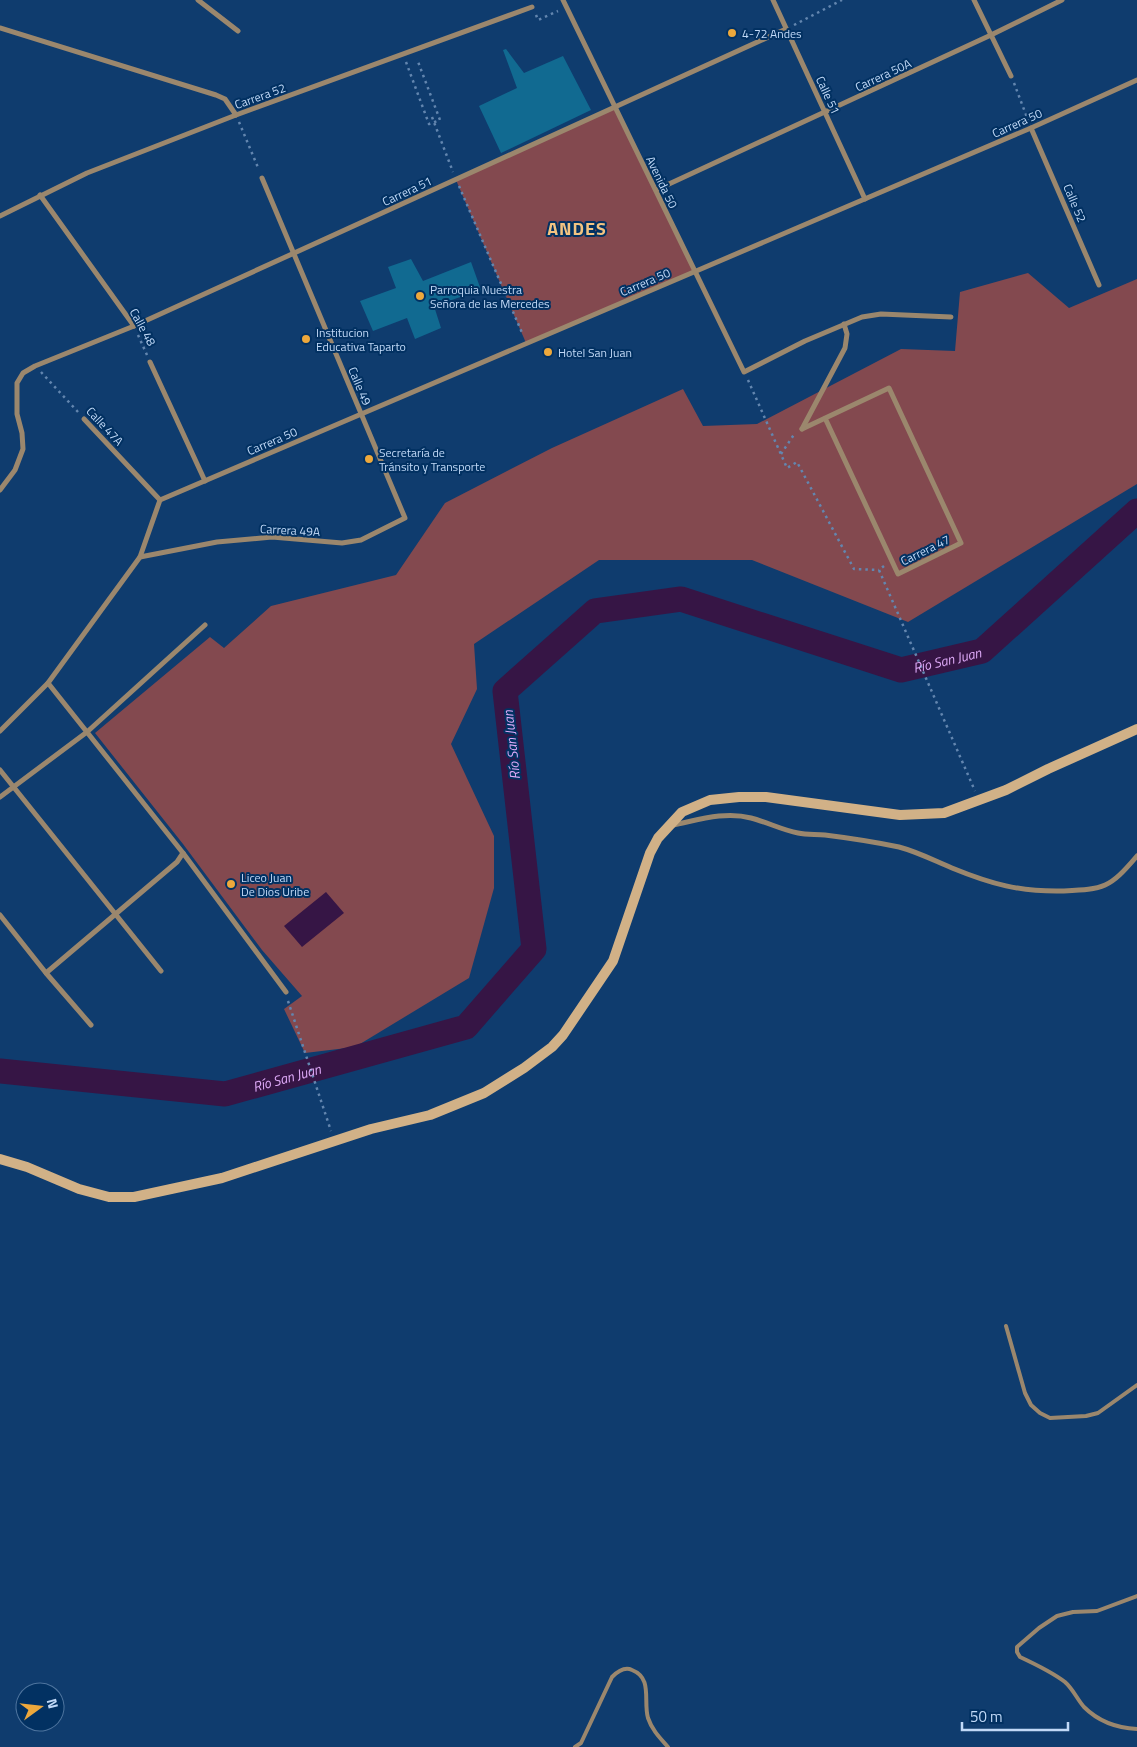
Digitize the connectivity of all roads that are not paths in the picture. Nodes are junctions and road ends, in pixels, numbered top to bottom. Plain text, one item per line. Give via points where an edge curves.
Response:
1 (198, 0) edge
2 (563, 0) edge
3 (773, 0) edge
4 (974, 0) edge
5 (1062, 0) edge
6 (532, 8) dead end
7 (0, 28) edge
8 (786, 29) junction
9 (238, 31) dead end
10 (991, 35) junction
11 (1012, 76) road end
12 (1137, 80) edge
13 (615, 107) junction
14 (825, 112) junction
15 (236, 115) junction
16 (1031, 128) junction
17 (262, 178) road end
18 (656, 190) junction
19 (40, 195) junction
20 (865, 199) junction
21 (0, 216) edge
22 (294, 254) junction
23 (695, 271) junction
24 (1099, 285) dead end
25 (951, 317) dead end
26 (844, 324) junction
27 (134, 326) junction
28 (150, 362) road end
29 (361, 414) junction
30 (825, 418) junction
31 (84, 419) road end
32 (205, 481) junction
33 (0, 490) edge
34 (160, 500) junction
35 (405, 518) joint
36 (140, 557) junction
37 (205, 625) dead end
38 (48, 683) junction
39 (1137, 729) edge
40 (0, 731) edge
41 (87, 732) junction
42 (0, 770) edge
43 (13, 787) junction
44 (0, 797) edge
45 (669, 826) junction
46 (183, 853) junction
47 (1137, 856) edge
48 (0, 914) edge
49 (115, 914) junction
50 (161, 971) dead end
51 (46, 972) junction
52 (286, 992) road end
53 (91, 1025) dead end
54 (0, 1159) edge
55 (1006, 1326) dead end
56 (1137, 1385) edge
57 (1137, 1596) edge
58 (1137, 1729) edge
59 (576, 1747) edge
60 (668, 1747) edge

1 - 9 street
2 - 13 street, Avenida 50
3 - 8 street, Calle 51
4 - 10 street
5 - 10 street, Carrera 50A
6 - 15 street, Carrera 52
7 - 15 street via 216,95 224,99
8 - 13 street, Carrera 51
8 - 14 street, Calle 51
10 - 11 street
10 - 14 street, Carrera 50A
12 - 16 street, Carrera 50
13 - 18 street, Avenida 50
13 - 22 street, Carrera 51
14 - 18 street, Carrera 50A
14 - 20 street, Calle 51
15 - 19 street, Carrera 52 via 86,173
16 - 20 street, Carrera 50
16 - 24 street, Calle 52
17 - 22 street, Calle 49
18 - 23 street, Avenida 50
19 - 21 street, Carrera 52
19 - 27 street, Calle 48
20 - 23 street, Carrera 50
22 - 27 street, Carrera 51
22 - 29 street, Calle 49
23 - 26 street, Avenida 50 via 744,372
23 - 29 street, Carrera 50
25 - 26 street via 880,314
26 - 30 street via 847,334 845,348 802,429
27 - 33 street, Carrera 51 via 23,373 17,383 17,414 23,449 15,470
28 - 32 street, Calle 48
29 - 32 street, Carrera 50
29 - 35 street, Calle 49
30 - 30 street, Carrera 47 via 889,388 961,543 898,574
31 - 34 street, Calle 47A
32 - 34 street, Carrera 50
34 - 36 street
35 - 36 street, Carrera 49A via 360,540 342,544 272,537 217,542
36 - 38 street
37 - 41 street
38 - 40 street
38 - 41 street
39 - 45 main road via 1006,790 944,813 900,814 739,796 710,800 682,812
41 - 43 street
41 - 46 street
42 - 43 street
43 - 44 street
43 - 49 street
45 - 47 street via 717,816 750,818 797,833 917,852 996,885 1014,889 1095,890 1120,876
45 - 54 main road via 650,853 613,961 563,1035 524,1068 484,1093 430,1116 372,1130 222,1178 134,1197 109,1197
46 - 49 street via 177,862
46 - 52 street
48 - 51 street
49 - 50 street
49 - 51 street
51 - 53 street
55 - 56 lane via 1025,1393 1031,1405 1045,1416 1098,1413
57 - 58 lane via 1097,1611 1057,1616 1017,1647 1017,1652 1020,1657 1062,1680 1083,1706 1100,1720
59 - 60 lane via 581,1743 612,1677 629,1668 644,1681 648,1717 654,1731

